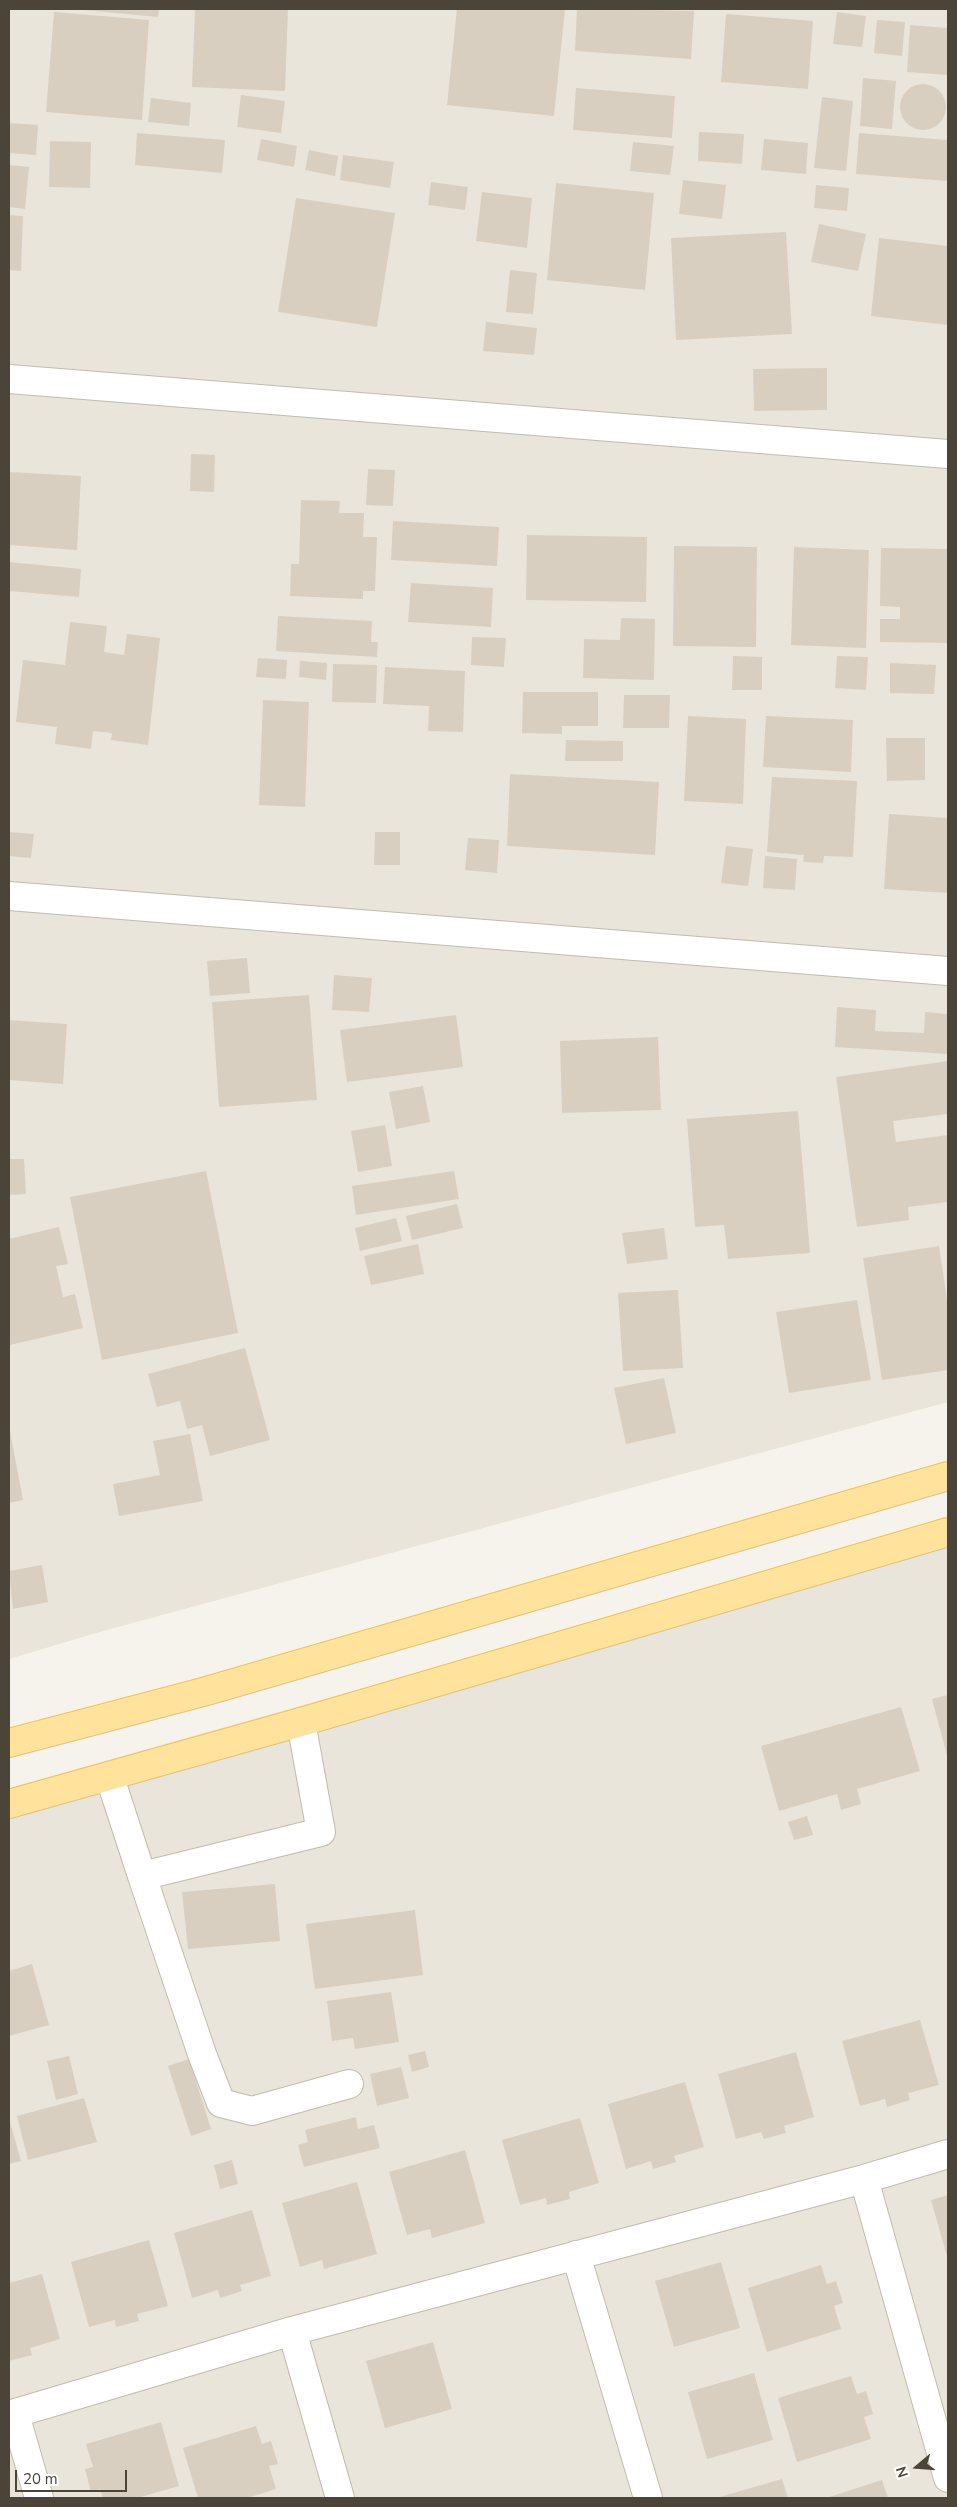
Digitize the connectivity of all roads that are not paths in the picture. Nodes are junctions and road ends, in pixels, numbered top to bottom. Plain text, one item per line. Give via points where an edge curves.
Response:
1 (9, 379) edge
2 (948, 454) edge
3 (9, 896) edge
4 (948, 972) edge
5 (948, 1476) edge
6 (948, 1532) edge
7 (301, 1722) junction
8 (9, 1743) edge
9 (110, 1778) junction
10 (9, 1804) edge
11 (142, 1876) junction
12 (349, 2084) dead end
13 (948, 2154) edge
14 (864, 2179) junction
15 (576, 2255) junction
16 (292, 2332) junction
17 (12, 2414) edge
18 (948, 2478) edge
19 (39, 2498) edge
20 (340, 2498) edge
21 (648, 2498) edge

1 - 2 street
3 - 4 street
5 - 8 main road via 203,1692
6 - 7 main road
7 - 9 main road
7 - 11 street via 321,1832
9 - 10 main road
9 - 11 street
11 - 12 street via 221,2103 252,2112
13 - 14 street
14 - 15 street
14 - 18 street
15 - 16 street
15 - 21 street
16 - 17 street
16 - 20 street
17 - 19 street

